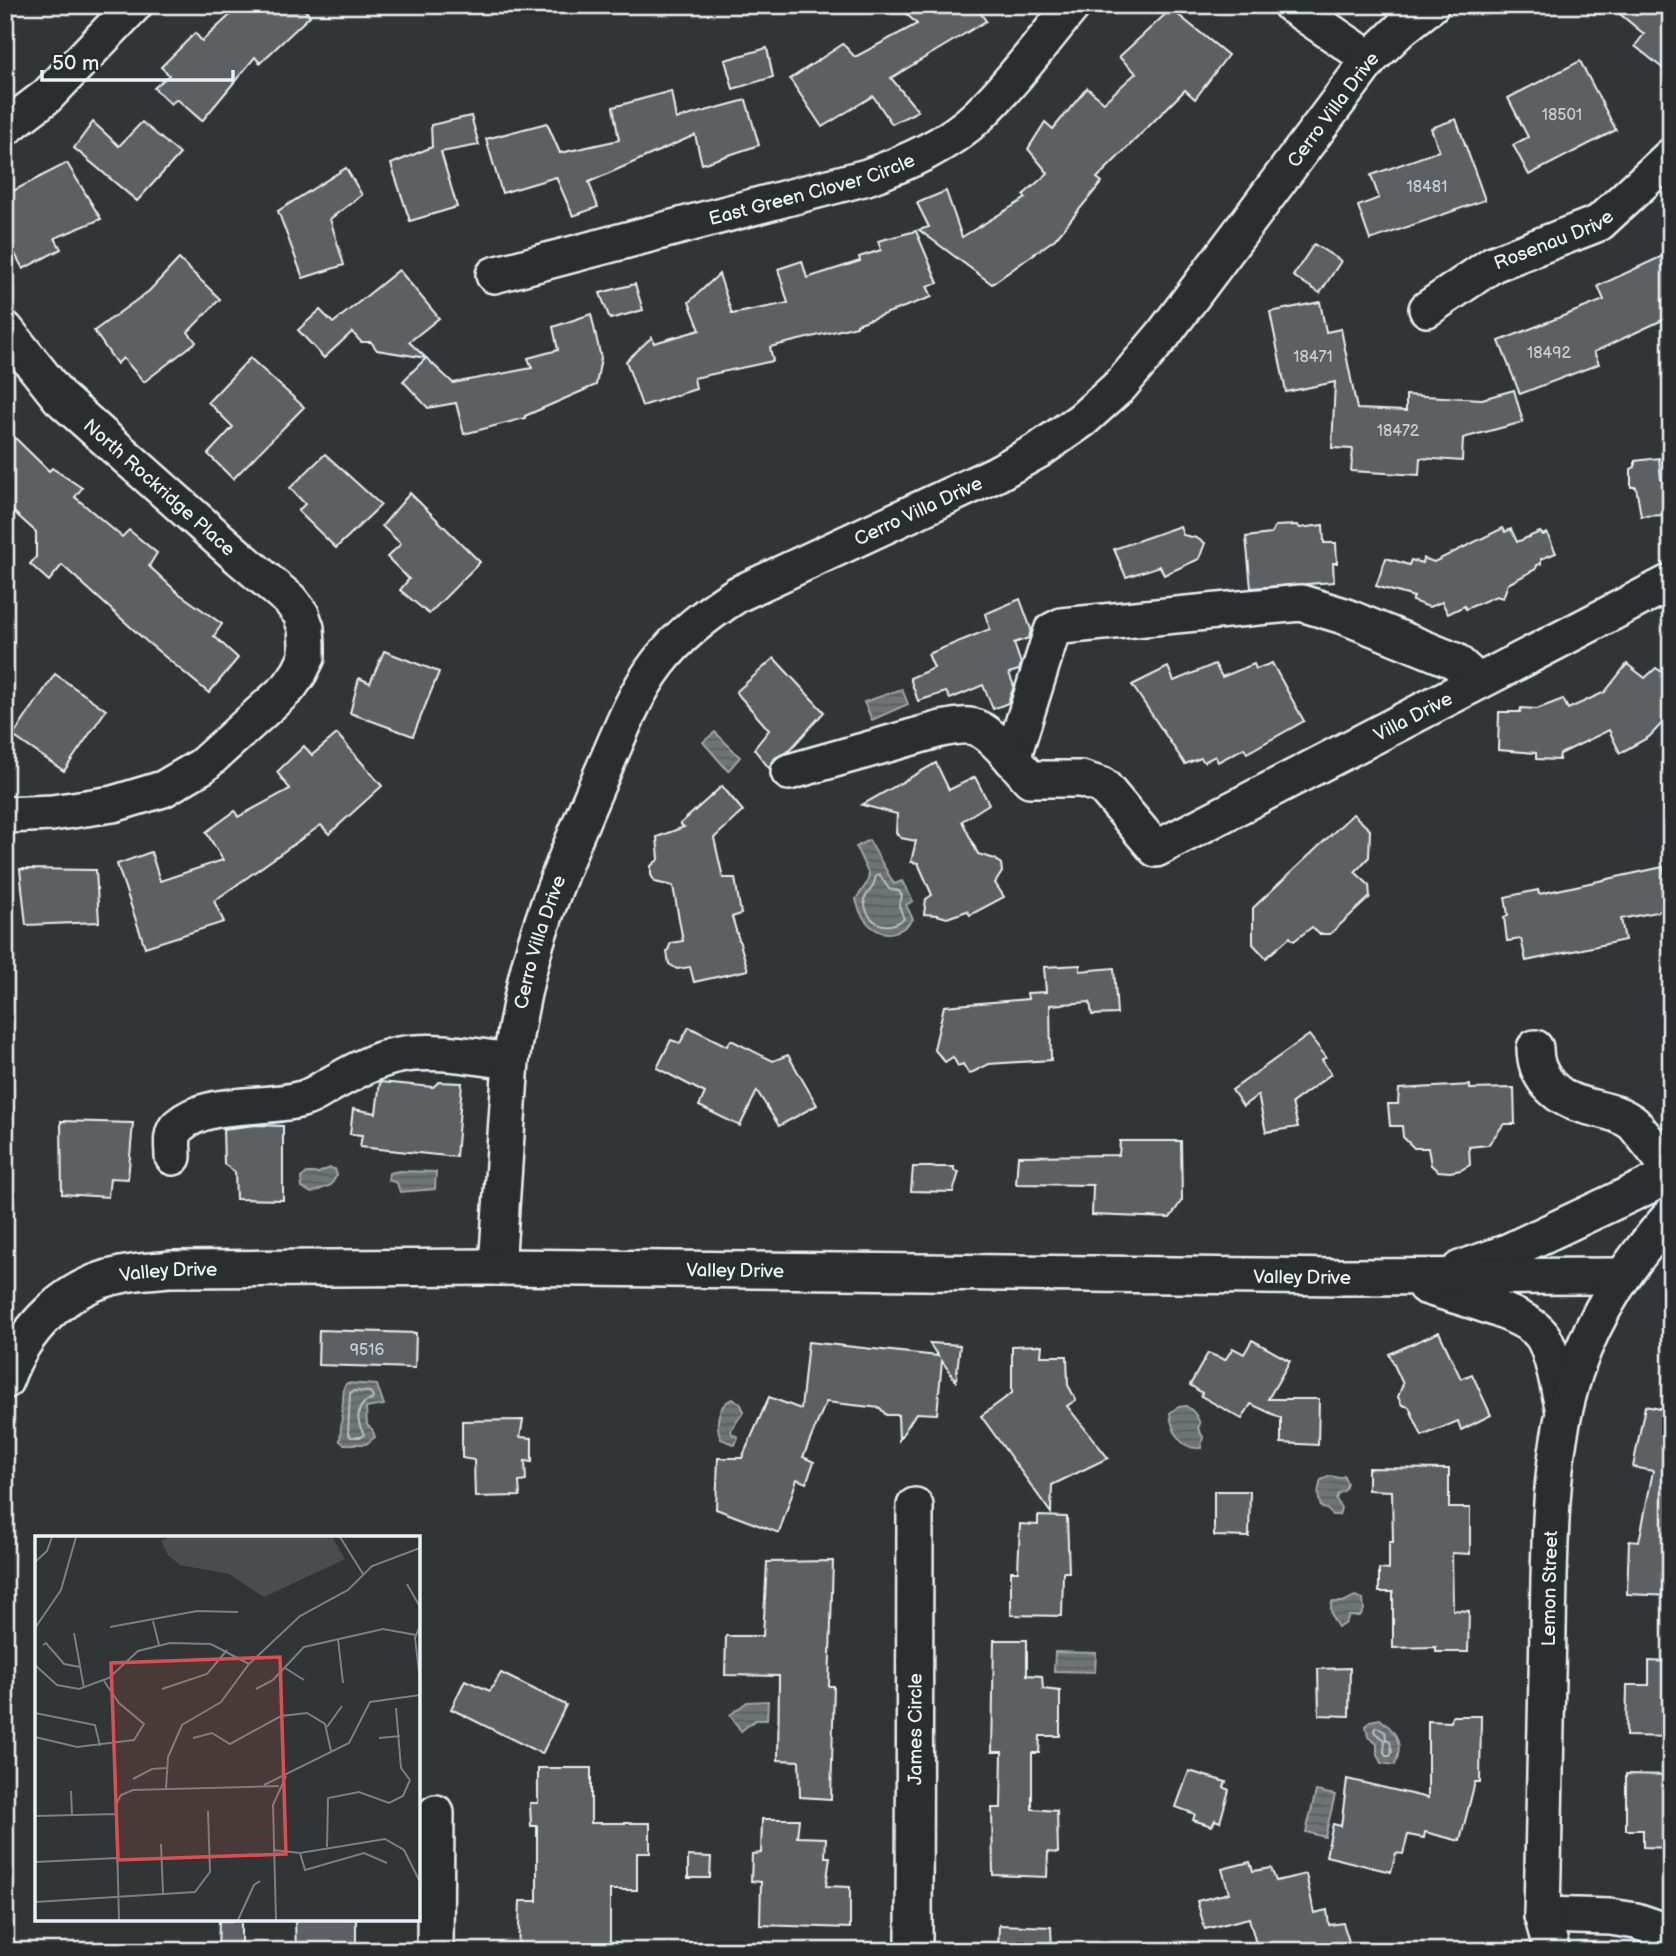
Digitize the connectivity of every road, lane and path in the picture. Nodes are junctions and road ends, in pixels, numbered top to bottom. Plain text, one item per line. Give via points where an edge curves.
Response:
1 (134, 5) edge
2 (1073, 5) edge
3 (1291, 5) edge
4 (1431, 5) edge
5 (1370, 59) junction
6 (5, 128) edge
7 (1671, 156) edge
8 (494, 275) dead end
9 (1427, 309) dead end
10 (5, 329) edge
11 (1671, 582) edge
12 (1478, 682) junction
13 (1012, 759) junction
14 (789, 772) dead end
15 (5, 815) edge
16 (1535, 1048) dead end
17 (511, 1061) junction
18 (173, 1157) dead end
19 (1671, 1172) edge
20 (1671, 1215) edge
21 (497, 1267) junction
22 (1622, 1276) junction
23 (1434, 1277) junction
24 (1398, 1278) junction
25 (5, 1381) edge
26 (1564, 1410) junction
27 (915, 1506) dead end
28 (436, 1813) dead end
29 (1542, 1915) junction
30 (1671, 1933) edge
31 (435, 1951) edge
32 (914, 1951) edge
33 (1527, 1951) edge
34 (1552, 1951) edge

1 - 6 street via 47,96
2 - 8 street, East Green Clover Circle via 977,117 899,166
3 - 5 street
4 - 5 street, Cerro Villa Drive
5 - 17 street, Cerro Villa Drive via 1163,335 1121,385 1082,420 996,474 738,594 706,614 659,661 641,687 543,920
7 - 9 street, Rosenau Drive via 1599,223 1493,264
10 - 15 street, North Rockridge Place via 60,398 290,600 301,614 307,644 306,657 289,687 202,766 163,789 113,804
11 - 12 street, Villa Drive
12 - 13 street, Villa Drive via 1156,849 1103,786 1081,779 1030,779
12 - 13 street via 1455,661 1301,603 1062,626 1052,631
13 - 14 street via 978,728 963,726 907,737
16 - 19 street via 1537,1068 1557,1094 1626,1118
17 - 18 street via 431,1052 387,1058 302,1099 201,1114 175,1130
17 - 21 street, Cerro Villa Drive
19 - 23 street, Valley Drive via 1505,1253
20 - 22 street
21 - 24 street, Valley Drive
21 - 25 street, Valley Drive via 170,1269 119,1275 72,1295 48,1313 22,1345
22 - 23 street, Valley Drive
22 - 26 street, Lemon Street via 1585,1346
23 - 24 street, Valley Drive
24 - 26 street via 1530,1323 1543,1336 1552,1357
26 - 29 street, Lemon Street via 1549,1564
27 - 32 street, James Circle
28 - 31 street
29 - 30 street via 1610,1917
29 - 33 street, Lemon Street
29 - 34 street, Lemon Street

